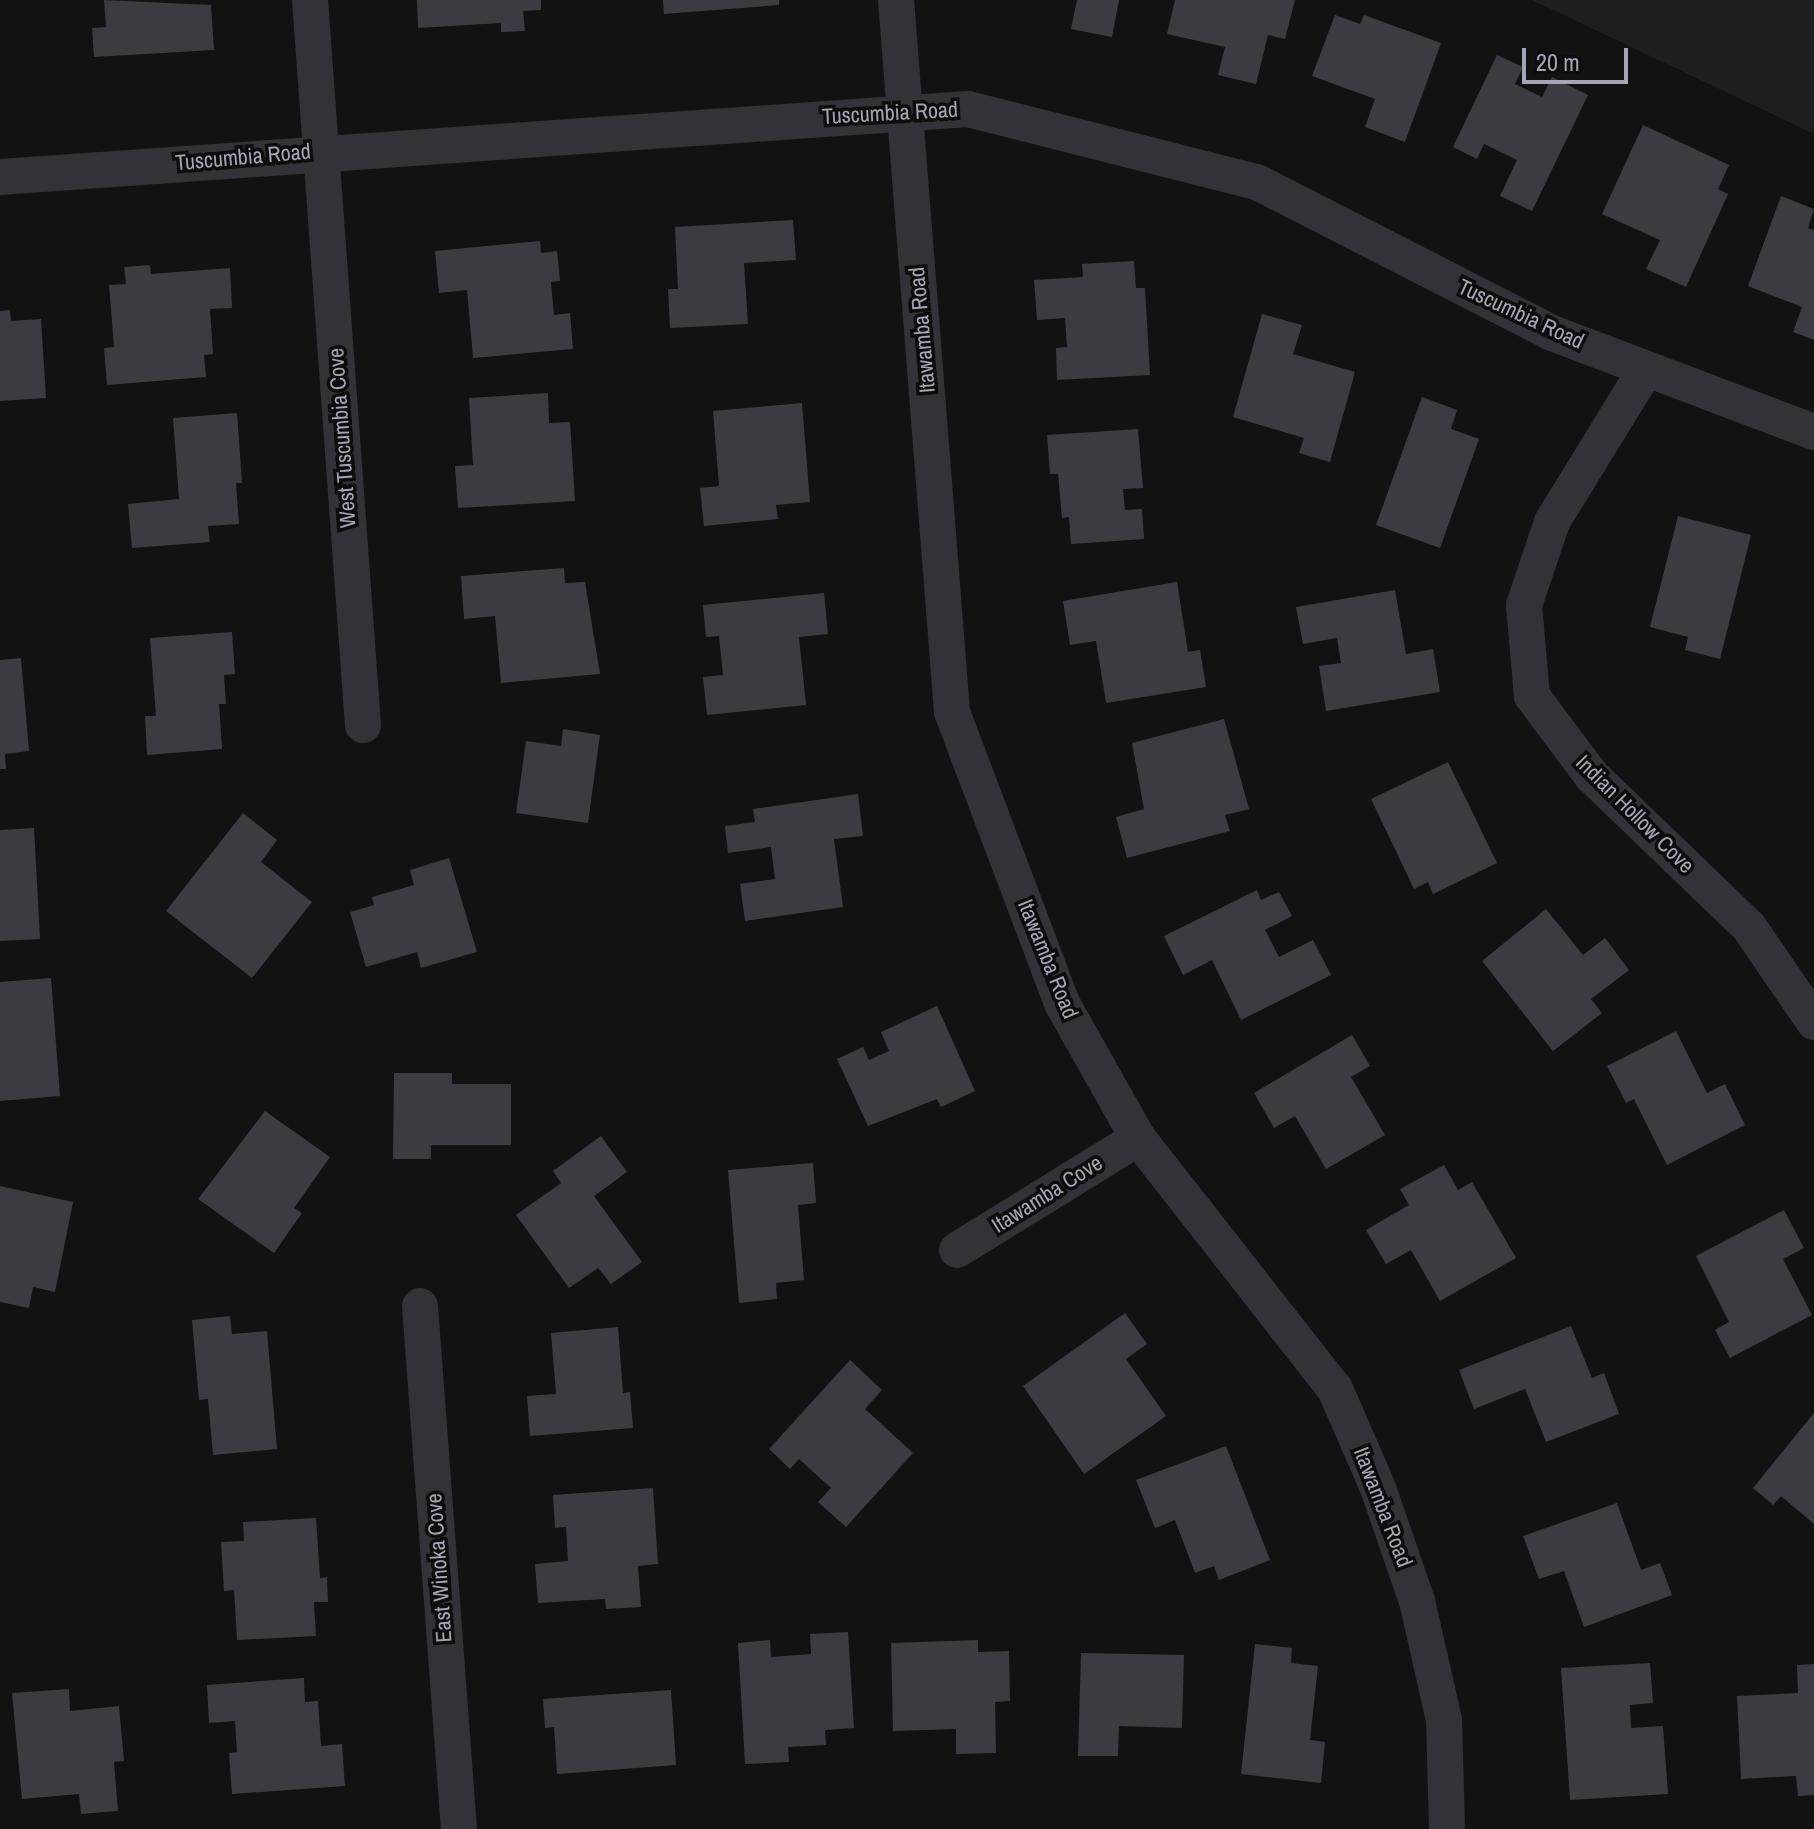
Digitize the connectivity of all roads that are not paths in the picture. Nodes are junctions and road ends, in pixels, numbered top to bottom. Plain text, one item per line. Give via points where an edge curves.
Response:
1 (310, 0) edge
2 (896, 0) edge
3 (904, 111) junction
4 (320, 151) junction
5 (0, 177) edge
6 (1646, 369) junction
7 (1814, 432) edge
8 (363, 725) dead end
9 (1814, 1022) edge
10 (1138, 1138) junction
11 (957, 1250) dead end
12 (420, 1306) dead end
13 (459, 1829) edge
14 (1447, 1829) edge

1 - 4 street, West Tuscumbia Cove
2 - 3 street, Itawamba Road
3 - 4 street, Tuscumbia Road
3 - 6 street, Tuscumbia Road via 968,109 1257,182 1552,333
3 - 10 street, Itawamba Road via 952,712 1063,1005
4 - 5 street, Tuscumbia Road
4 - 8 street, West Tuscumbia Cove
6 - 7 street, Tuscumbia Road
6 - 9 street, Indian Hollow Cove via 1552,522 1524,605 1532,696 1591,775 1749,927
10 - 11 street, Itawamba Cove
10 - 14 street, Itawamba Road via 1335,1389 1378,1488 1417,1601 1444,1720
12 - 13 street, East Winoka Cove

